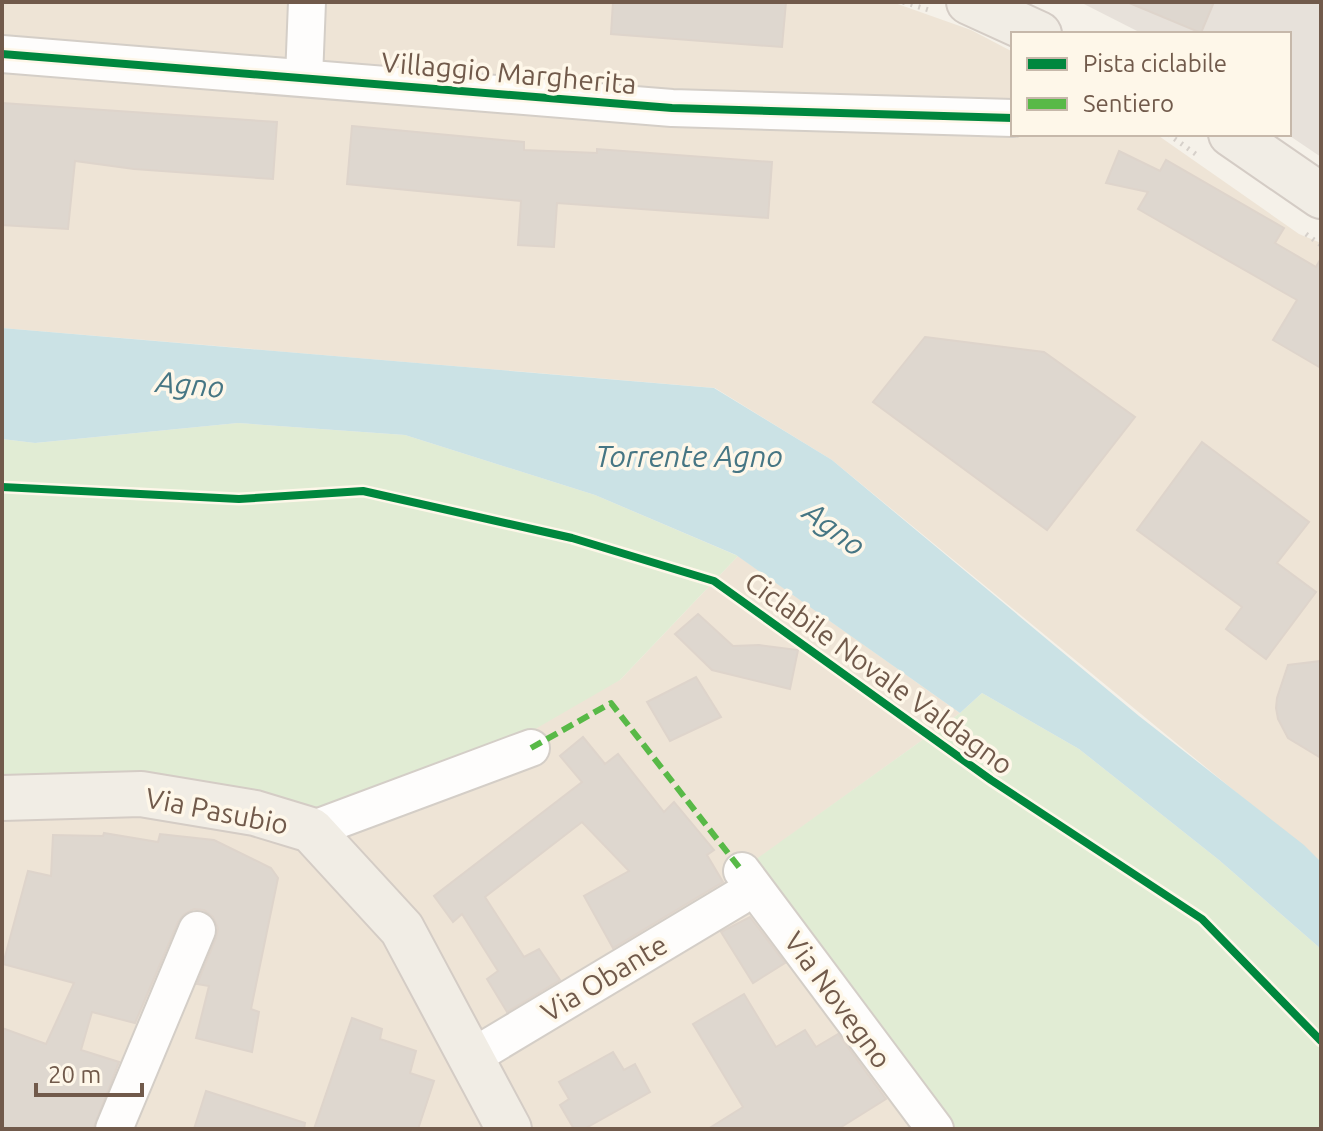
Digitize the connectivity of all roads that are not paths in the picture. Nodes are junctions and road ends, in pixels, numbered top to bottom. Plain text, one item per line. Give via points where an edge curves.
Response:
1 (307, 2) edge
2 (969, 2) edge
3 (1035, 32) edge
4 (2, 54) edge
5 (304, 78) junction
6 (1011, 118) edge
7 (1234, 136) edge
8 (1321, 196) edge
9 (531, 748) dead end
10 (2, 798) edge
11 (311, 830) junction
12 (741, 884) joint
13 (197, 930) dead end
14 (469, 1059) junction
15 (114, 1129) edge
16 (509, 1129) edge
17 (935, 1129) edge

1 - 5 street
2 - 3 main road
4 - 5 street, Villaggio Margherita
5 - 6 street, Villaggio Margherita via 672,108
7 - 8 main road
9 - 11 street
10 - 11 main road, Via Pasubio via 141,794 255,813
11 - 14 main road, Via Pasubio via 402,929
12 - 14 street, Via Obante
12 - 17 street, Via Novegno
13 - 15 street
14 - 16 main road, Via Pasubio

